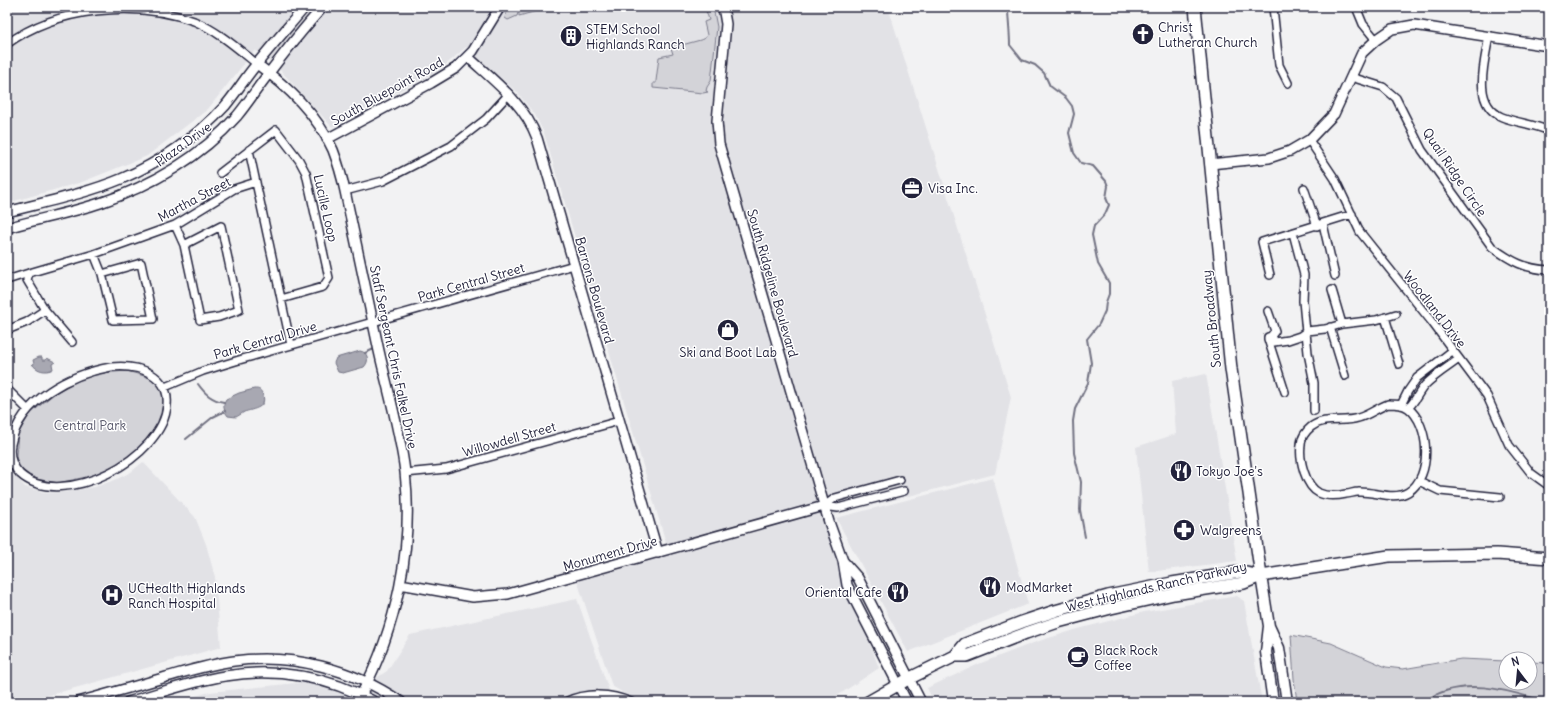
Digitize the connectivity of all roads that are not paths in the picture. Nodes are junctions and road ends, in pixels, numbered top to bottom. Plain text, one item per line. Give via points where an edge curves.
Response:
1 (305, 7) edge
2 (323, 7) edge
3 (500, 7) edge
4 (723, 7) edge
5 (1195, 7) edge
6 (1273, 7) edge
7 (1356, 7) edge
8 (1489, 36) junction
9 (1376, 40) junction
10 (7, 44) edge
11 (1549, 46) edge
12 (468, 57) junction
13 (256, 64) junction
14 (269, 73) junction
15 (1351, 77) junction
16 (1288, 83) dead end
17 (509, 94) junction
18 (1549, 131) edge
19 (327, 139) junction
20 (1309, 140) junction
21 (250, 150) junction
22 (1210, 164) junction
23 (220, 173) dead end
24 (256, 182) junction
25 (1304, 188) dead end
26 (345, 191) junction
27 (7, 212) edge
28 (1352, 214) junction
29 (1320, 225) junction
30 (175, 226) junction
31 (7, 228) edge
32 (1293, 233) junction
33 (184, 246) junction
34 (94, 254) junction
35 (574, 265) junction
36 (1549, 270) edge
37 (29, 273) junction
38 (102, 274) junction
39 (1270, 275) dead end
40 (1335, 276) dead end
41 (7, 280) edge
42 (1332, 290) dead end
43 (282, 299) junction
44 (46, 310) junction
45 (1268, 311) dead end
46 (1396, 314) dead end
47 (1385, 317) junction
48 (373, 322) junction
49 (1342, 324) junction
50 (1330, 327) junction
51 (7, 330) edge
52 (1307, 331) junction
53 (1271, 336) junction
54 (72, 342) dead end
55 (291, 345) junction
56 (1452, 351) junction
57 (1459, 358) junction
58 (1399, 364) dead end
59 (1345, 376) dead end
60 (165, 387) junction
61 (7, 389) edge
62 (1285, 392) dead end
63 (1401, 405) junction
64 (1408, 408) junction
65 (28, 410) junction
66 (1314, 411) dead end
67 (619, 421) junction
68 (10, 466) edge
69 (405, 474) junction
70 (900, 480) dead end
71 (1419, 481) junction
72 (1549, 486) edge
73 (904, 491) dead end
74 (1500, 497) dead end
75 (824, 506) junction
76 (658, 553) junction
77 (1549, 558) edge
78 (843, 561) junction
79 (1261, 576) junction
80 (400, 584) junction
81 (1269, 626) junction
82 (910, 678) junction
83 (368, 682) junction
84 (899, 684) junction
85 (361, 695) junction
86 (78, 702) edge
87 (128, 702) edge
88 (375, 702) edge
89 (401, 702) edge
90 (565, 702) edge
91 (631, 702) edge
92 (868, 702) edge
93 (907, 702) edge
94 (921, 702) edge
95 (1273, 702) edge
96 (1287, 702) edge

1 - 13 street, Plaza Drive
2 - 14 street, Plaza Drive
3 - 12 street, South Bluepoint Road
4 - 75 street, South Ridgeline Boulevard via 726,24 717,121 719,144
5 - 22 main road, South Broadway
6 - 16 street via 1279,66
7 - 9 street via 1363,24
8 - 9 street via 1414,25 1392,29
8 - 11 street
8 - 18 street via 1481,83 1486,104 1500,117
9 - 15 street via 1362,53
10 - 13 street via 39,25 70,15 103,8 134,7 193,20 217,33
12 - 17 street, Barrons Boulevard
12 - 19 street, South Bluepoint Road via 441,78
13 - 14 street, Staff Sergeant Chris Falkel Drive
13 - 27 street, Plaza Drive via 225,106 211,120 180,146 153,163 120,180
14 - 19 street, Staff Sergeant Chris Falkel Drive via 303,105
14 - 31 street, Plaza Drive via 237,116 222,131 161,177 126,194 99,203
15 - 20 street via 1334,114
15 - 36 street, Quail Ridge Circle via 1383,87 1396,98 1422,150 1492,247 1506,258 1523,266
17 - 26 street via 484,122 451,146 383,181
17 - 35 street, Barrons Boulevard via 528,119 537,138
19 - 26 street, Staff Sergeant Chris Falkel Drive
20 - 22 street via 1290,151 1269,158
20 - 28 street, Woodland Drive via 1335,180
21 - 23 street, Lucille Loop
21 - 24 street
21 - 43 street, Lucille Loop via 276,130 299,160 306,173 326,263 329,278 323,287
22 - 79 main road, South Broadway via 1231,369
24 - 30 street, Martha Street via 234,189
24 - 43 street
25 - 29 street
26 - 48 street, Staff Sergeant Chris Falkel Drive
28 - 29 street
28 - 56 street, Woodland Drive via 1360,232
29 - 32 street
29 - 40 street
30 - 33 street
30 - 34 street, Martha Street
32 - 39 street via 1262,242
32 - 52 street via 1304,275 1303,301
33 - 33 street via 200,320 220,317 239,310 221,226
34 - 37 street, Martha Street
34 - 38 street
35 - 48 street, Park Central Street
35 - 67 street, Barrons Boulevard
37 - 41 street, Martha Street
37 - 44 street via 27,280
38 - 38 street via 113,320 153,319 141,263
42 - 49 street
43 - 55 street
44 - 51 street via 27,322
44 - 54 street
45 - 53 street
46 - 47 street
47 - 49 street
47 - 58 street
48 - 55 street, Park Central Drive
48 - 69 street, Staff Sergeant Chris Falkel Drive
49 - 50 street
50 - 52 street
50 - 59 street
52 - 53 street via 1300,336 1274,342
52 - 66 street via 1314,383
53 - 62 street
55 - 60 street, Park Central Drive via 203,371
56 - 57 street, Woodland Drive
56 - 63 street via 1417,378
57 - 64 street via 1426,384
57 - 72 street, Woodland Drive via 1487,396 1509,445 1531,473
60 - 65 street via 144,370 111,367 70,380
60 - 68 street via 168,399 162,426 139,453 112,471 85,482 53,486 28,480
61 - 65 street
63 - 64 street
63 - 71 street via 1388,404 1359,418 1319,422 1311,427 1300,444 1305,477 1318,492 1329,496 1358,492 1396,496 1410,491
64 - 71 street via 1417,416 1426,447
65 - 68 street via 12,439
67 - 69 street, Willowdell Street via 446,469
67 - 76 street, Barrons Boulevard
69 - 80 street, Staff Sergeant Chris Falkel Drive via 406,531
70 - 75 street, Monument Drive via 835,498
71 - 74 street via 1440,491
73 - 75 street, Monument Drive via 838,508
75 - 76 street, Monument Drive
75 - 78 street, South Ridgeline Boulevard
76 - 80 street, Monument Drive via 499,596 459,595
77 - 79 main road, West Highlands Ranch Parkway via 1497,554 1389,556
78 - 82 street, South Ridgeline Boulevard via 858,578
78 - 84 street, South Ridgeline Boulevard via 847,585
79 - 81 main road, South Broadway
79 - 82 main road, West Highlands Ranch Parkway via 1244,583 1174,594 1111,608 1026,633 967,656 955,656
80 - 83 street, Staff Sergeant Chris Falkel Drive via 387,631
81 - 95 main road, South Broadway via 1266,652
81 - 96 main road, South Broadway via 1279,648
82 - 84 main road, West Highlands Ranch Parkway
82 - 94 street, South Ridgeline Boulevard
83 - 85 street, Staff Sergeant Chris Falkel Drive
83 - 86 street via 310,664 276,659 248,660 207,666
83 - 89 street
84 - 92 main road, West Highlands Ranch Parkway
84 - 93 street, South Ridgeline Boulevard
85 - 87 street via 335,684 311,678 260,673 213,678
85 - 88 street
90 - 91 street via 592,695 613,696

